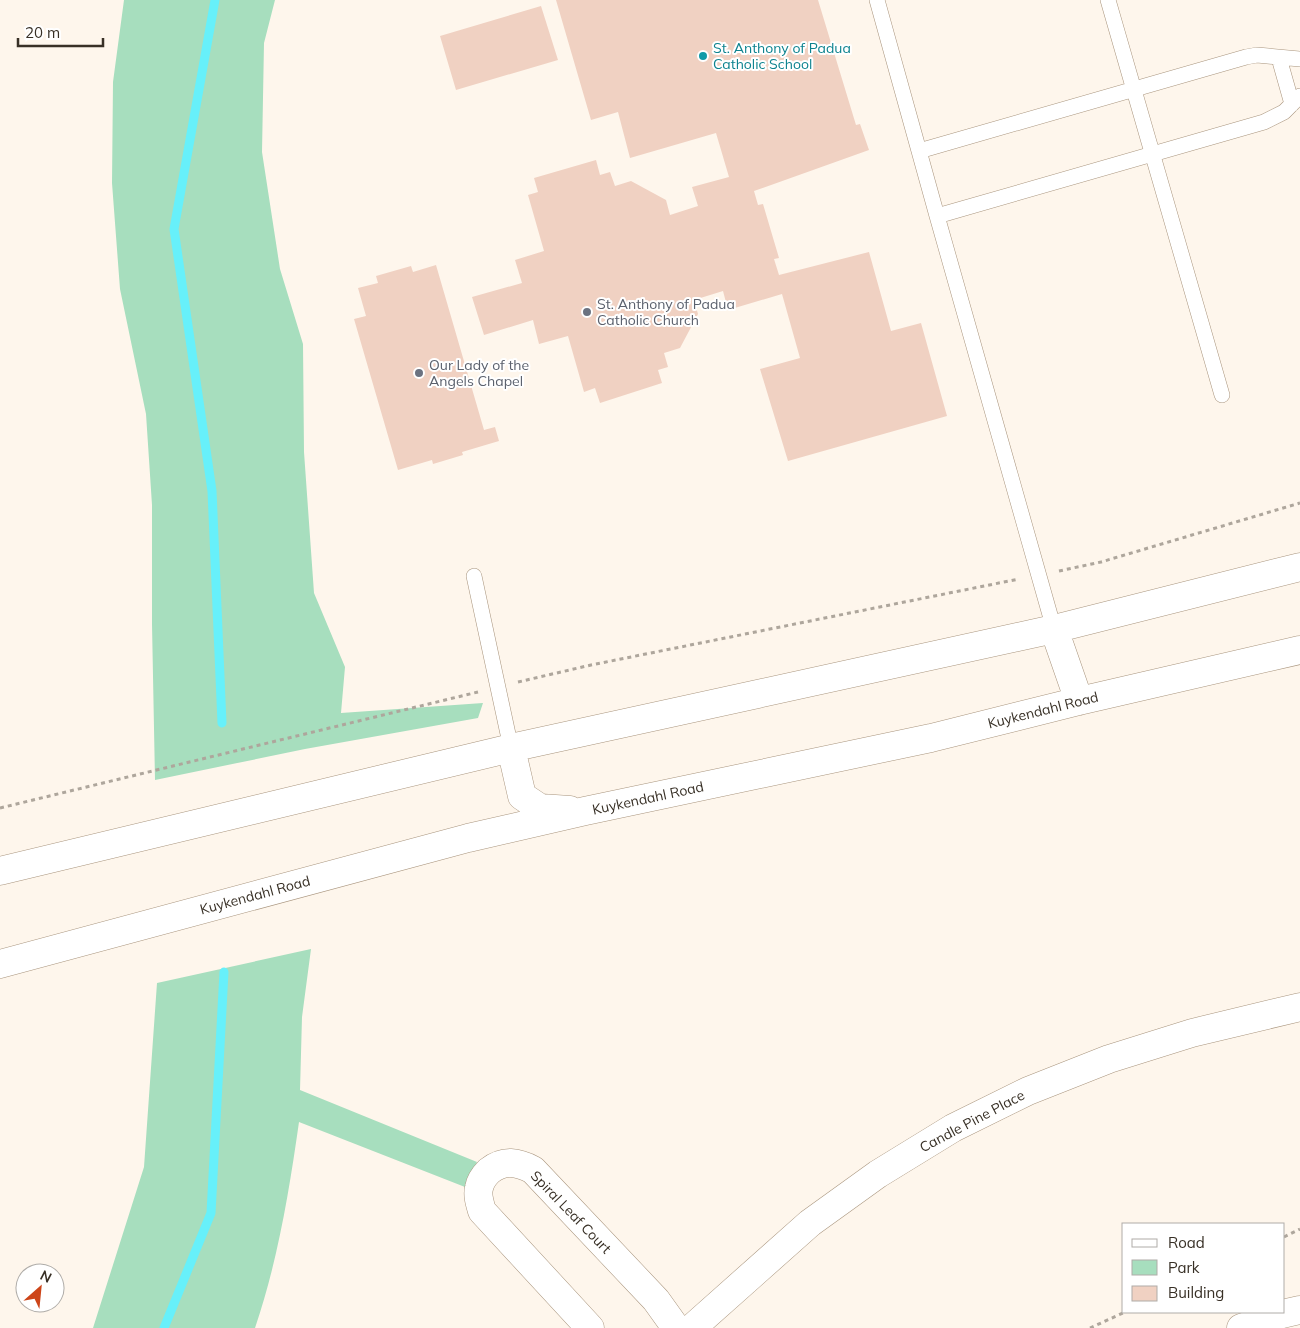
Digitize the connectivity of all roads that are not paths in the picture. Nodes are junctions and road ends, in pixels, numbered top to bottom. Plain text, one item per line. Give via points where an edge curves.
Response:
1 (877, 0) edge
2 (1108, 0) edge
3 (1279, 58) junction
4 (1300, 59) edge
5 (1133, 89) junction
6 (1296, 100) edge
7 (919, 151) junction
8 (1152, 155) junction
9 (937, 216) junction
10 (1222, 395) dead end
11 (1300, 568) edge
12 (474, 576) dead end
13 (1054, 629) junction
14 (1300, 650) edge
15 (1079, 701) junction
16 (511, 748) junction
17 (585, 811) junction
18 (0, 871) edge
19 (0, 964) edge
20 (1300, 1008) edge
21 (1300, 1310) edge
22 (590, 1328) edge
23 (676, 1328) edge
24 (692, 1328) edge
25 (1241, 1328) edge

1 - 7 lane
2 - 5 lane
3 - 4 lane
3 - 5 lane via 1246,57
3 - 6 lane
5 - 7 lane
5 - 8 lane
6 - 8 lane via 1264,122
7 - 9 lane
8 - 9 lane
8 - 10 lane
9 - 13 lane
11 - 13 main road
12 - 16 lane
13 - 15 main road
13 - 16 main road
14 - 15 main road, Kuykendahl Road
15 - 17 main road, Kuykendahl Road via 931,738
16 - 17 main road via 522,796 540,808
16 - 18 main road
17 - 19 main road, Kuykendahl Road via 459,840
20 - 24 main road, Candle Pine Place via 1192,1033 1109,1059 1028,1090 953,1128 878,1174 810,1223
21 - 25 main road
22 - 23 main road, Spiral Leaf Court via 482,1211 479,1187 485,1175 496,1166 506,1162 534,1170 656,1300

